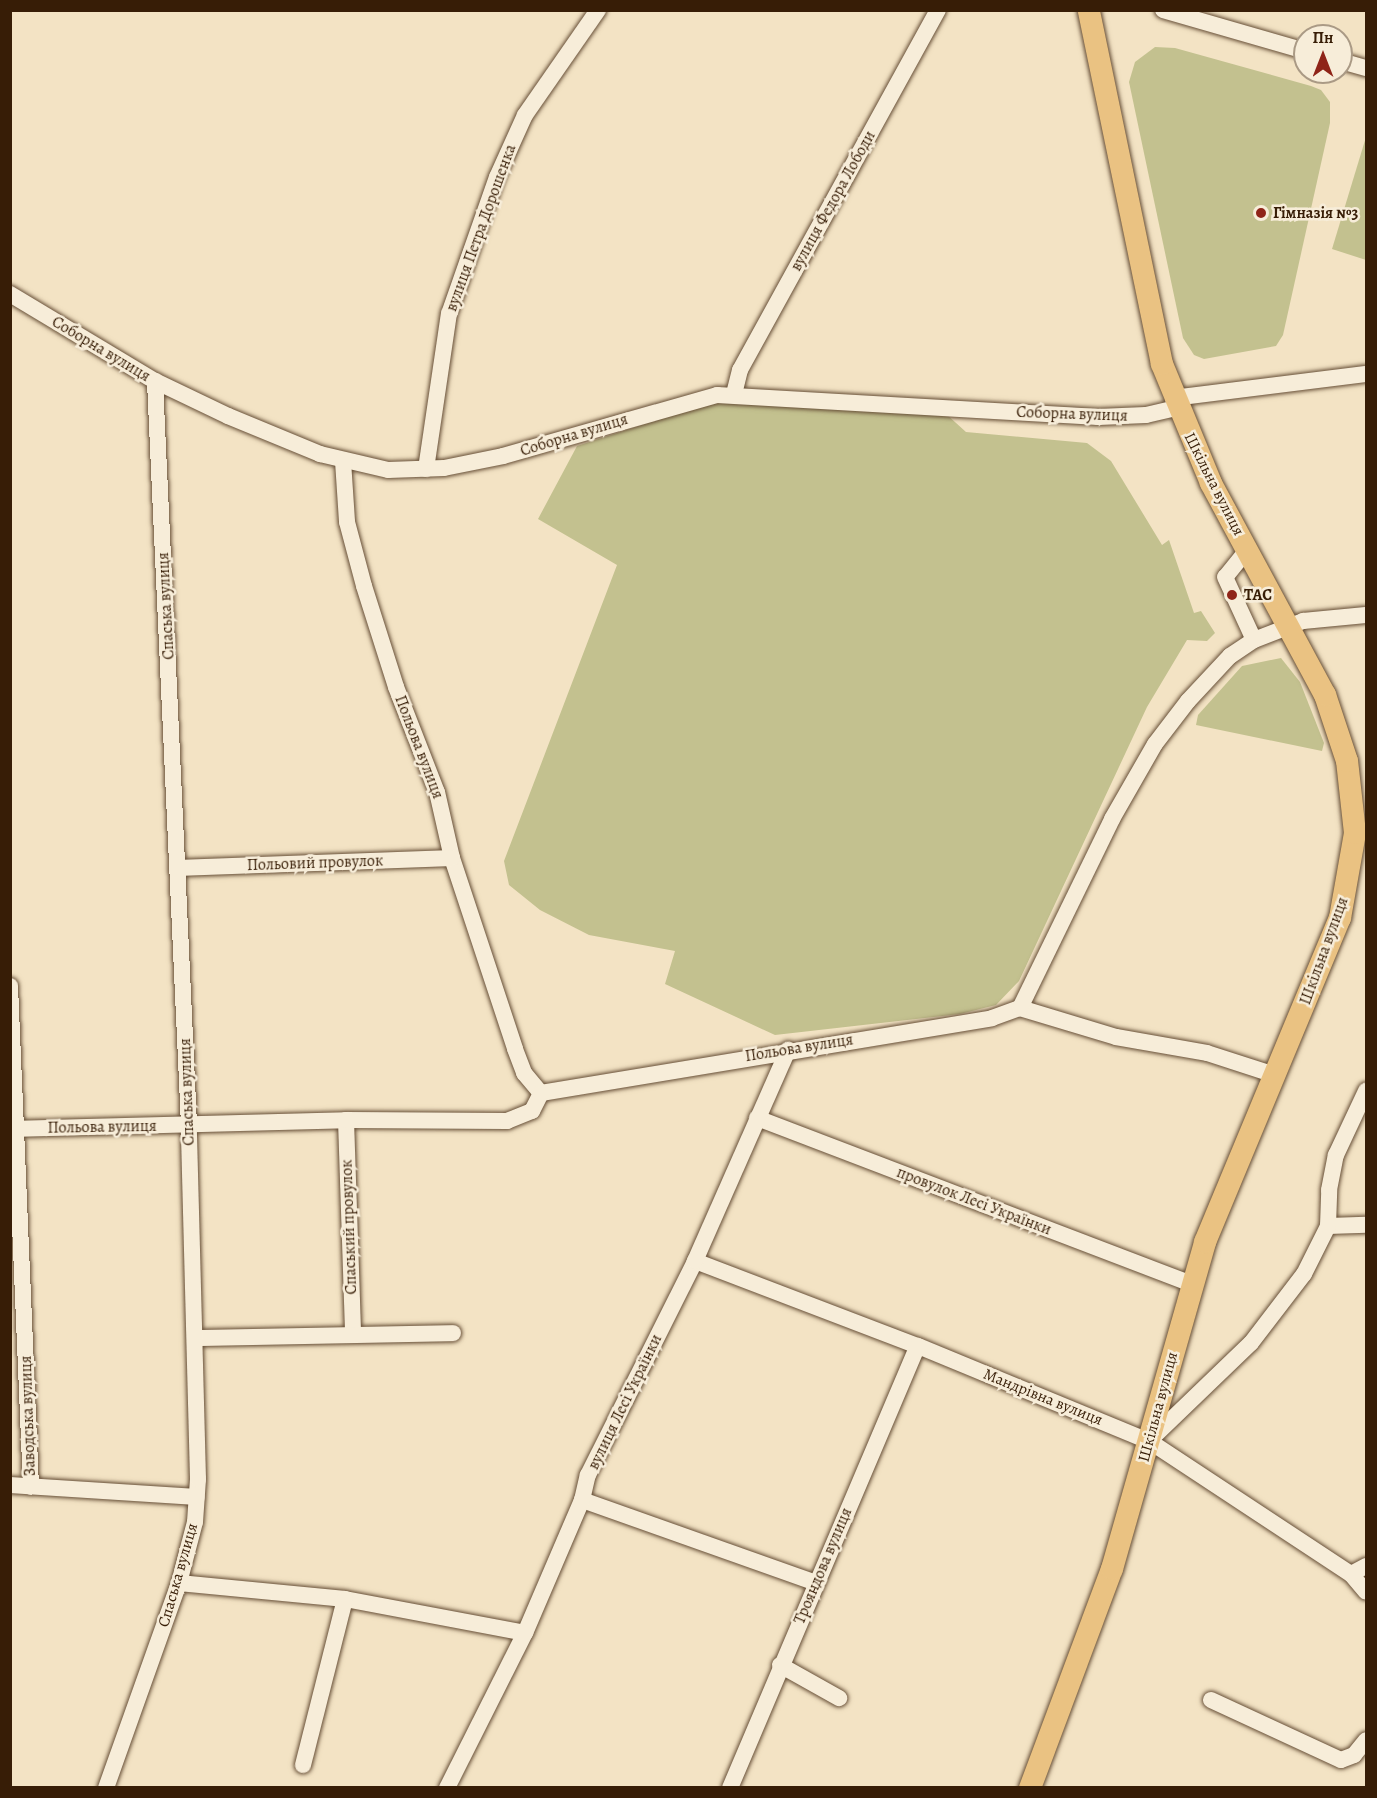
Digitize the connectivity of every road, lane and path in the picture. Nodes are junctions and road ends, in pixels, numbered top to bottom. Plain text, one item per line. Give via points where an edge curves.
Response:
1 (598, 10) edge
2 (938, 10) edge
3 (1089, 10) edge
4 (1162, 10) edge
5 (1293, 48) edge
6 (10, 294) edge
7 (1366, 374) edge
8 (155, 381) junction
9 (734, 394) junction
10 (1175, 403) junction
11 (343, 461) junction
12 (426, 469) junction
13 (1248, 549) junction
14 (1366, 615) edge
15 (1291, 626) junction
16 (1254, 640) junction
17 (452, 858) junction
18 (178, 868) junction
19 (10, 986) edge
20 (1020, 1008) junction
21 (788, 1050) junction
22 (1275, 1075) junction
23 (1366, 1090) edge
24 (541, 1093) junction
25 (757, 1118) junction
26 (346, 1120) junction
27 (189, 1125) junction
28 (14, 1129) edge
29 (1366, 1225) edge
30 (1328, 1226) junction
31 (695, 1261) junction
32 (1191, 1284) junction
33 (453, 1333) dead end
34 (353, 1334) junction
35 (196, 1338) junction
36 (918, 1346) junction
37 (1149, 1441) junction
38 (10, 1485) edge
39 (31, 1487) junction
40 (197, 1497) junction
41 (582, 1500) junction
42 (1366, 1566) edge
43 (1351, 1574) junction
44 (179, 1583) junction
45 (816, 1583) junction
46 (1366, 1592) edge
47 (345, 1599) junction
48 (525, 1633) junction
49 (780, 1665) junction
50 (839, 1698) dead end
51 (1210, 1700) dead end
52 (1366, 1740) edge
53 (303, 1765) dead end
54 (106, 1788) edge
55 (447, 1788) edge
56 (730, 1788) edge
57 (1030, 1788) edge

1 - 12 street, вулиця Петра Дорошенка via 525,115 497,177 449,314
2 - 9 street, вулиця Федора Лободи via 746,359
3 - 10 main road, Шкільна вулиця via 1148,306
4 - 5 street
6 - 8 street, Соборна вулиця
7 - 10 street, Соборна вулиця
8 - 11 street, Соборна вулиця via 289,443
8 - 18 street, Спаська вулиця
9 - 10 street, Соборна вулиця via 1098,417 1146,415
9 - 12 street, Соборна вулиця via 687,401 503,456
10 - 13 main road, Шкільна вулиця via 1210,483
11 - 12 street, Соборна вулиця via 388,470
11 - 17 street, Польова вулиця via 353,549 396,687 437,792
13 - 15 main road, Шкільна вулиця
13 - 16 street via 1225,578
14 - 15 street
15 - 16 street
15 - 22 main road, Шкільна вулиця via 1316,674 1340,736 1352,784 1355,833 1340,918
16 - 20 street via 1230,656 1155,744 1112,819
17 - 18 street, Польовий провулок
17 - 24 street, Польова вулиця via 524,1073
18 - 27 street, Спаська вулиця
19 - 28 street, Заводська вулиця
20 - 21 street, Польова вулиця via 992,1018
20 - 22 street via 1116,1037 1207,1053
21 - 24 street, Польова вулиця
21 - 25 street, вулиця Лесі Українки
22 - 32 main road, Шкільна вулиця via 1218,1206
23 - 30 street via 1333,1164
24 - 26 street, Польова вулиця via 532,1111 507,1121
25 - 31 street, вулиця Лесі Українки
25 - 32 street, провулок Лесі Українки
26 - 27 street, Польова вулиця
26 - 34 street, Спаський провулок
27 - 28 street, Польова вулиця
27 - 35 street, Спаська вулиця
28 - 39 street, Заводська вулиця
29 - 30 street
30 - 37 street via 1304,1274 1265,1328
31 - 36 street, Мандрівна вулиця
31 - 41 street, вулиця Лесі Українки via 588,1475
32 - 37 main road, Шкільна вулиця
33 - 34 street
34 - 35 street
35 - 40 street, Спаська вулиця
36 - 37 street, Мандрівна вулиця
36 - 45 street, Трояндова вулиця
37 - 43 street, Мандрівна вулиця
37 - 57 main road, Шкільна вулиця via 1112,1569
38 - 39 street
39 - 40 street
40 - 44 street, Спаська вулиця
41 - 45 street
41 - 48 street, вулиця Лесі Українки
42 - 43 street
43 - 46 street, Мандрівна вулиця
44 - 47 street
44 - 54 street, Спаська вулиця
45 - 49 street, Трояндова вулиця
47 - 48 street
47 - 53 street
48 - 55 street, вулиця Лесі Українки
49 - 50 street
49 - 56 street, Трояндова вулиця
51 - 52 street via 1341,1760 1354,1755

